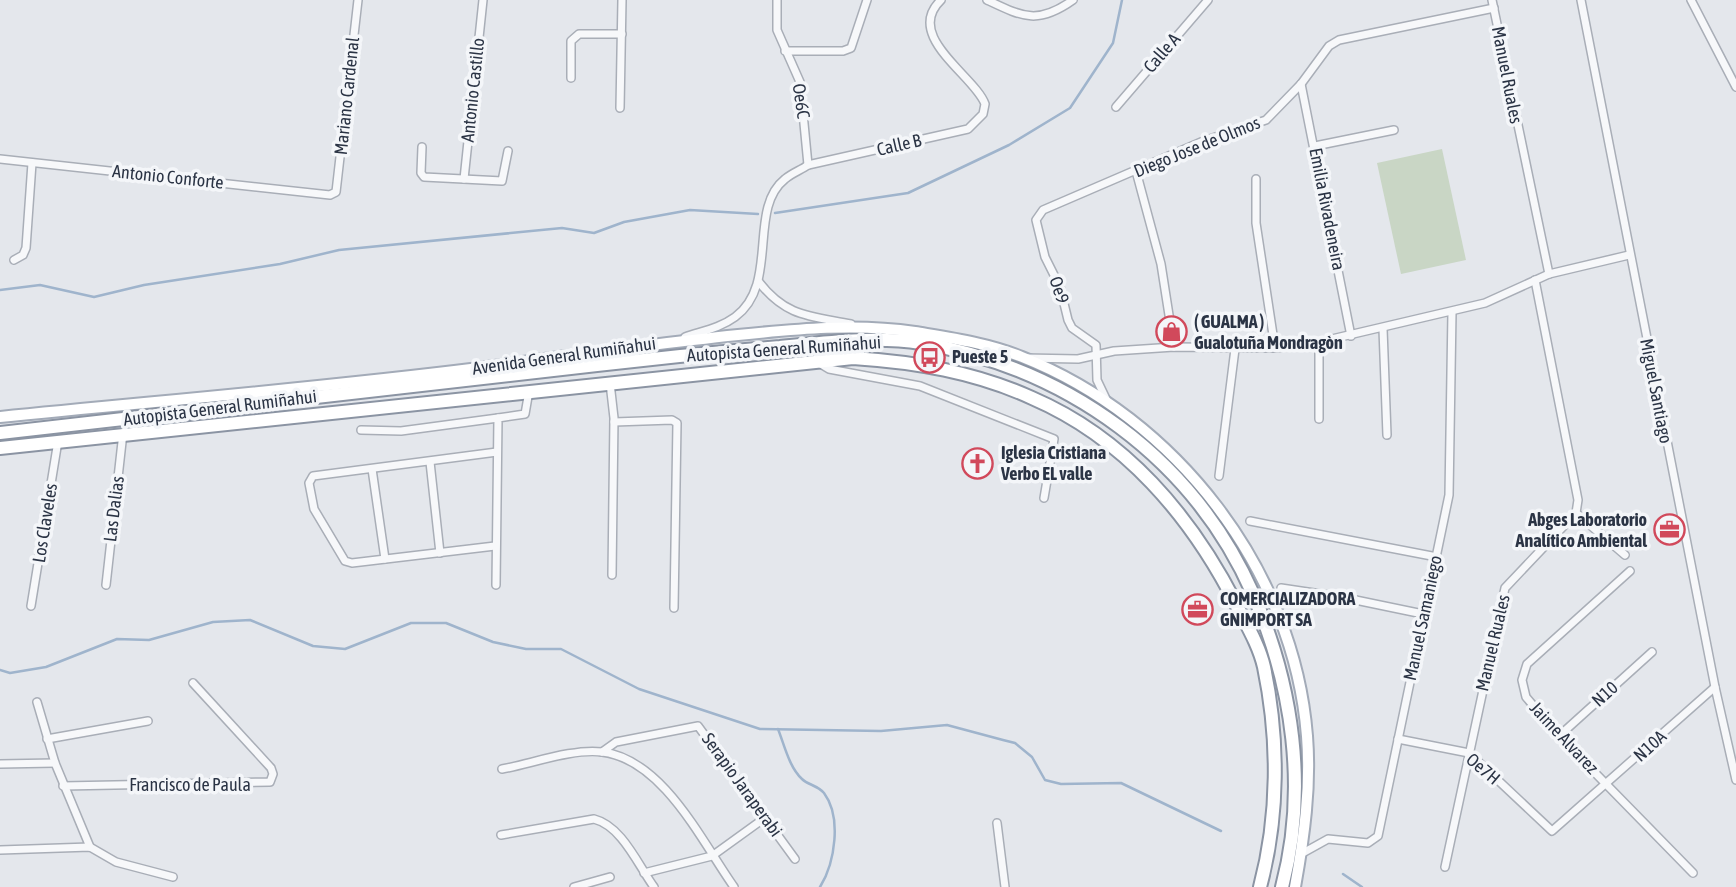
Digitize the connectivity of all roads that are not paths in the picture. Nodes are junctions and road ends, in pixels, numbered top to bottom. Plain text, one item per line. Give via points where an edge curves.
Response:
1 (358, 0) edge
2 (483, 0) edge
3 (622, 0) edge
4 (777, 0) edge
5 (867, 0) edge
6 (942, 0) edge
7 (987, 0) edge
8 (1073, 0) edge
9 (1208, 0) edge
10 (1581, 0) edge
11 (1691, 0) edge
12 (1493, 4) edge
13 (622, 34) junction
14 (785, 51) junction
15 (571, 78) dead end
16 (1301, 84) junction
17 (1736, 87) edge
18 (1116, 107) dead end
19 (620, 108) dead end
20 (1394, 130) dead end
21 (1315, 146) junction
22 (422, 147) dead end
23 (508, 151) dead end
24 (0, 159) edge
25 (32, 163) junction
26 (808, 165) junction
27 (1136, 171) junction
28 (464, 179) junction
29 (1256, 179) dead end
30 (336, 192) joint
31 (1038, 215) joint
32 (1629, 256) junction
33 (14, 260) dead end
34 (1549, 274) junction
35 (1535, 280) junction
36 (759, 282) junction
37 (1452, 312) junction
38 (865, 327) junction
39 (1383, 329) junction
40 (1352, 336) junction
41 (678, 341) junction
42 (1319, 342) junction
43 (1174, 347) junction
44 (1275, 348) junction
45 (1236, 349) junction
46 (1098, 355) junction
47 (1024, 358) junction
48 (814, 361) junction
49 (610, 382) junction
50 (529, 390) junction
51 (1110, 404) junction
52 (0, 417) edge
53 (498, 418) junction
54 (1319, 419) dead end
55 (614, 422) junction
56 (361, 430) dead end
57 (0, 433) edge
58 (123, 433) junction
59 (1387, 435) dead end
60 (58, 441) junction
61 (0, 448) edge
62 (498, 453) junction
63 (430, 462) junction
64 (372, 469) junction
65 (1219, 476) dead end
66 (1044, 498) dead end
67 (1576, 513) junction
68 (1250, 520) dead end
69 (495, 547) junction
70 (440, 553) junction
71 (1625, 555) dead end
72 (1437, 557) junction
73 (385, 559) junction
74 (1630, 571) dead end
75 (612, 575) dead end
76 (106, 585) dead end
77 (496, 585) dead end
78 (1281, 588) dead end
79 (31, 606) dead end
80 (674, 608) dead end
81 (1423, 614) junction
82 (1652, 652) dead end
83 (193, 683) dead end
84 (1715, 687) junction
85 (37, 702) dead end
86 (148, 721) dead end
87 (1559, 736) junction
88 (47, 739) junction
89 (1398, 739) junction
90 (602, 752) junction
91 (1469, 753) junction
92 (55, 763) junction
93 (0, 764) edge
94 (502, 769) dead end
95 (1736, 780) edge
96 (1607, 785) junction
97 (63, 786) junction
98 (766, 817) junction
99 (997, 823) dead end
100 (1552, 831) joint
101 (501, 835) dead end
102 (90, 847) junction
103 (0, 850) edge
104 (1300, 854) junction
105 (712, 856) junction
106 (795, 859) dead end
107 (1444, 867) dead end
108 (644, 873) junction
109 (1693, 873) dead end
110 (173, 877) dead end
111 (610, 877) dead end
112 (574, 887) edge
113 (654, 887) edge
114 (734, 887) edge
115 (1005, 887) edge
116 (1260, 887) edge
117 (1282, 887) edge
118 (1294, 887) edge

1 - 30 street, Mariano Cardenal
2 - 28 street, Antonio Castillo
3 - 13 street
4 - 14 street, Oe6C via 777,30
5 - 14 street via 851,48
6 - 26 street, Calle B via 934,11 932,31 943,55 981,93 985,104 976,123 968,129
7 - 8 street via 1020,16 1041,16
9 - 18 street, Calle A
10 - 32 street, Miguel Santiago
11 - 17 street
12 - 16 street, Diego Jose de Olmos via 1339,40 1329,46
12 - 34 street, Manuel Ruales
13 - 15 street via 579,34 571,41
13 - 19 street
14 - 26 street, Oe6C via 800,82
16 - 21 street, Emilia Rivadeneira
16 - 27 street, Diego Jose de Olmos via 1266,121 1201,142
20 - 21 street
21 - 40 street, Emilia Rivadeneira
22 - 28 street via 424,177
23 - 28 street via 502,181
24 - 25 street, Antonio Conforte
25 - 30 street, Antonio Conforte via 330,195
25 - 33 street via 26,248
26 - 36 street, Calle B via 785,179 774,195 767,215
27 - 31 street, Diego Jose de Olmos
27 - 43 street via 1161,264
29 - 44 street via 1256,223
31 - 46 street, Oe9 via 1045,257 1060,287 1068,320 1096,345
32 - 34 street
32 - 84 street, Miguel Santiago
34 - 35 street
35 - 37 street
35 - 67 street via 1578,500
36 - 38 street via 772,299 794,314
36 - 41 street, Calle B via 736,317
37 - 39 street
37 - 72 street, Manuel Samaniego via 1449,495
38 - 41 main road, Avenida General Rumiñahui
38 - 47 main road, Avenida General Rumiñahui via 970,342
39 - 40 street
39 - 59 street
40 - 42 street
41 - 52 main road, Avenida General Rumiñahui via 473,369
42 - 44 street
42 - 54 street
43 - 45 street
43 - 46 street
44 - 45 street
45 - 65 street
46 - 47 street
46 - 51 street via 1097,380
47 - 51 main road, Avenida General Rumiñahui
48 - 49 highway, Autopista General Rumiñahui
48 - 66 street via 829,369 920,386 1054,439
48 - 116 highway, Autopista General Rumiñahui via 853,358 942,368 1034,398 1111,447 1190,525 1211,555 1263,665 1275,776 1274,812
49 - 50 highway, Autopista General Rumiñahui
49 - 55 street
50 - 53 street via 525,414
50 - 58 highway, Autopista General Rumiñahui
51 - 104 main road, Avenida General Rumiñahui via 1176,460 1218,509 1246,548 1279,615 1296,673 1306,733 1309,784
53 - 56 street via 401,431
53 - 62 street
55 - 75 street
55 - 80 street via 677,423
57 - 117 highway, Autopista General Rumiñahui via 670,356 822,343 918,343 1008,366 1054,385 1133,435 1210,519 1240,564 1277,654 1287,692 1295,766 1291,840
58 - 60 highway, Autopista General Rumiñahui
58 - 76 street, Las Dalias
60 - 61 highway, Autopista General Rumiñahui
60 - 79 street, Los Claveles
62 - 63 street
62 - 69 street
63 - 64 street
63 - 70 street
64 - 73 street
64 - 73 street via 313,476 309,482 314,509 340,556 352,563
67 - 71 street
67 - 91 street, Manuel Ruales via 1505,588
68 - 72 street
69 - 70 street
69 - 77 street
70 - 73 street
72 - 81 street, Manuel Samaniego
74 - 87 street, Jaime Alvarez via 1527,664 1522,680 1526,697
78 - 81 street
81 - 89 street, Manuel Samaniego
82 - 87 street, N10
83 - 97 street, Francisco de Paula via 271,768 270,782
84 - 95 street, Miguel Santiago
84 - 96 street, N10A
85 - 88 street
86 - 88 street
87 - 96 street, Jaime Alvarez
88 - 92 street
89 - 91 street, Oe7H
89 - 104 street, Manuel Samaniego via 1374,841 1328,839
90 - 94 street
90 - 98 street, Serapio Jaraperabi via 616,741 698,726
90 - 105 street via 642,767 665,787
91 - 100 street, Oe7H
91 - 107 street, Manuel Ruales
92 - 93 street
92 - 97 street
96 - 100 street, N10A
96 - 109 street, Jaime Alvarez
97 - 102 street
98 - 105 street
98 - 106 street, Serapio Jaraperabi
99 - 115 street
101 - 108 street via 594,819 613,829
102 - 103 street
102 - 110 street via 116,862
104 - 118 main road, Avenida General Rumiñahui
105 - 108 street
105 - 114 street
108 - 113 street
111 - 112 street

